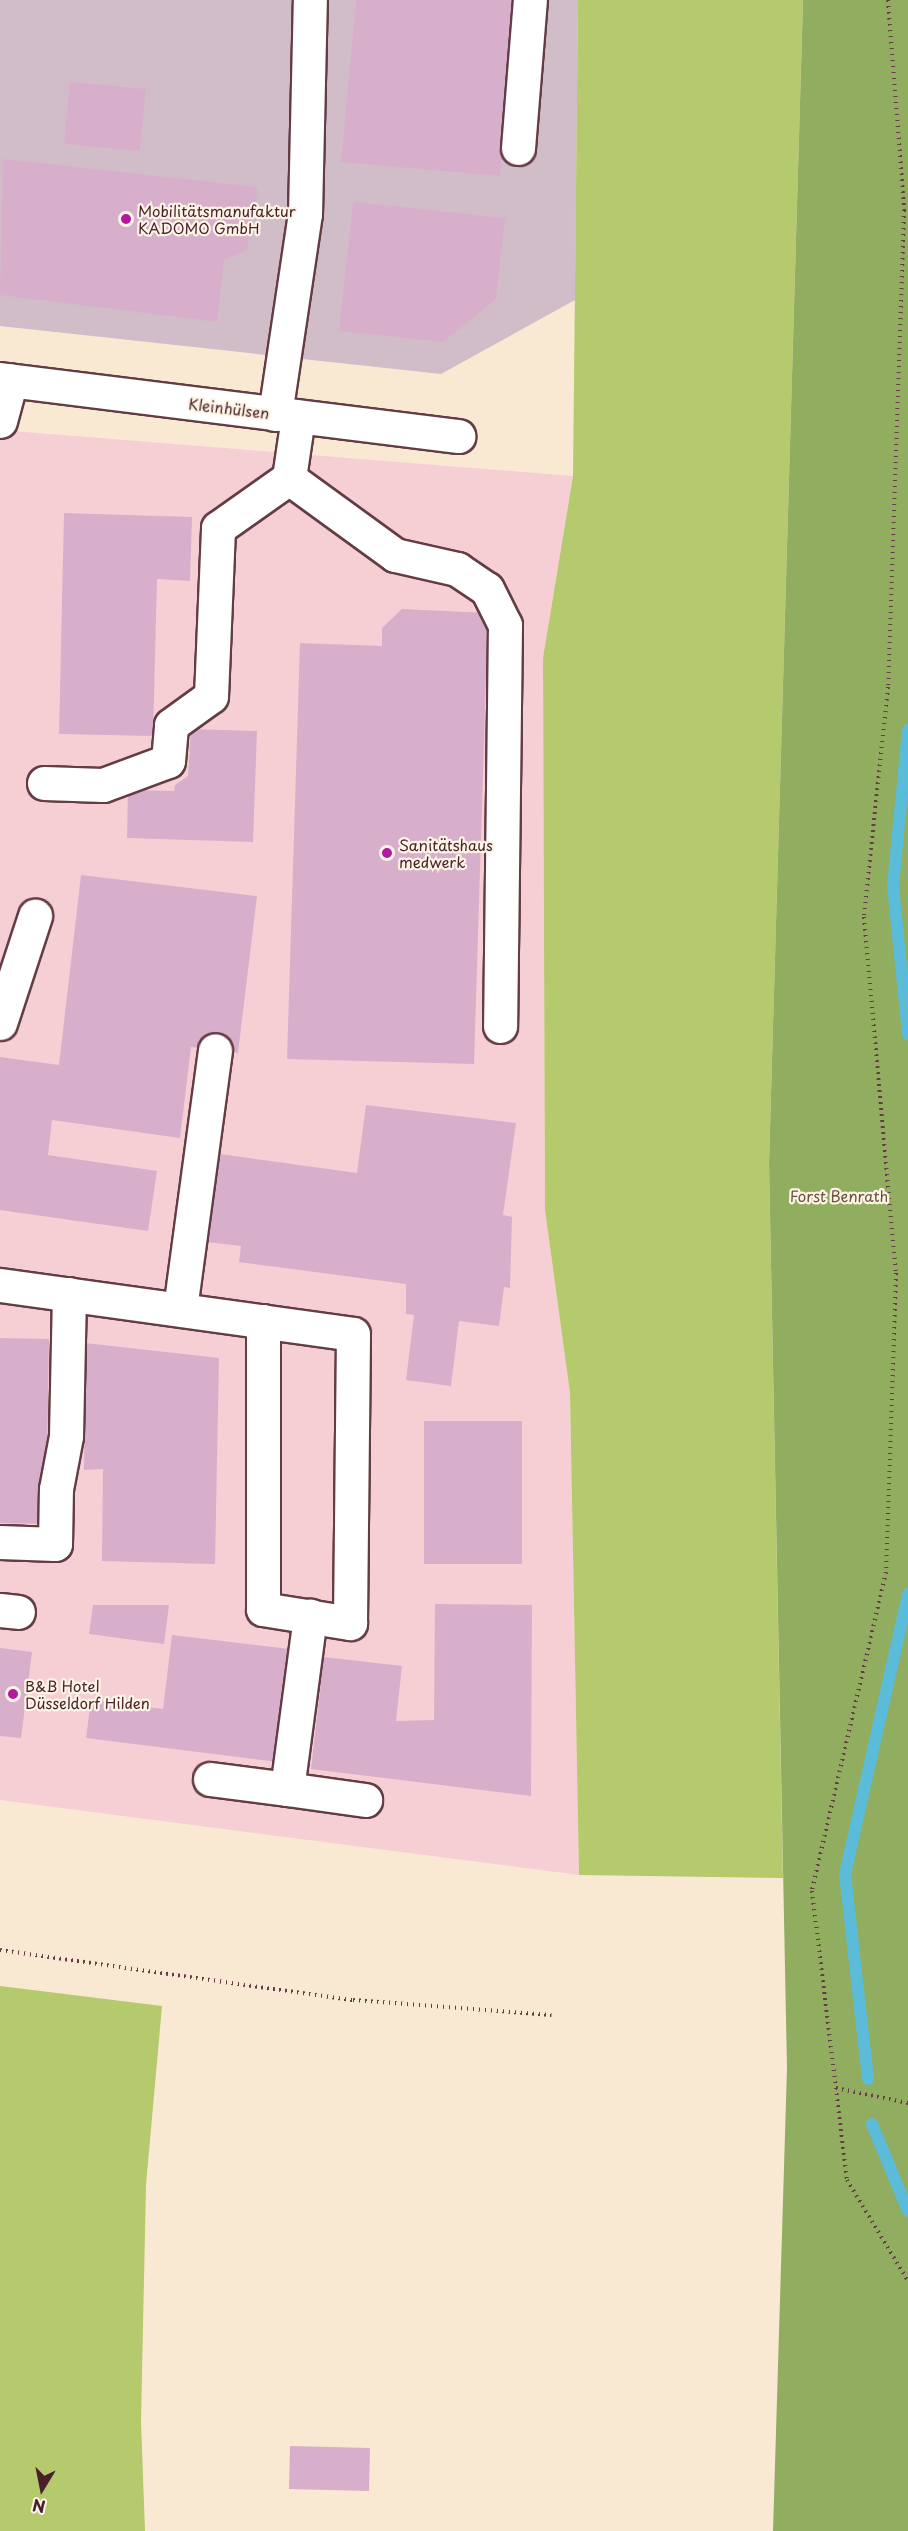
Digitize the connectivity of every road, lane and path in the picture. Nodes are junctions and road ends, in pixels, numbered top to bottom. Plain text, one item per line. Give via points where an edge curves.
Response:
1 (310, 0) edge
2 (530, 0) edge
3 (888, 0) edge
4 (518, 148) dead end
5 (6, 380) edge
6 (287, 416) junction
7 (0, 421) edge
8 (459, 436) dead end
9 (289, 478) junction
10 (44, 783) dead end
11 (35, 916) dead end
12 (0, 1023) edge
13 (500, 1026) dead end
14 (215, 1050) dead end
15 (0, 1285) edge
16 (69, 1294) junction
17 (180, 1310) junction
18 (263, 1321) junction
19 (0, 1542) edge
20 (310, 1616) junction
21 (210, 1779) dead end
22 (287, 1789) junction
23 (365, 1800) dead end
24 (0, 1950) edge
25 (551, 2015) dead end
26 (836, 2088) junction
27 (908, 2103) edge
28 (908, 2281) edge

1 - 6 street via 304,214
2 - 4 street
3 - 26 path via 904,221 888,687 864,917 896,1285 886,1572 812,1891
5 - 6 street, Kleinhülsen
5 - 7 street
6 - 8 street, Kleinhülsen
6 - 9 street
9 - 10 street via 218,528 211,696 171,725 168,760 103,785
9 - 13 street via 395,555 457,569 480,584 487,589 505,625
11 - 12 street
14 - 17 street
15 - 16 street
16 - 17 street
16 - 19 street via 66,1436 56,1489 55,1544
17 - 18 street
18 - 20 street via 263,1610
18 - 20 street via 353,1334 350,1623
20 - 22 street
21 - 22 street
22 - 23 street
24 - 25 path via 353,2000
26 - 27 path
26 - 28 path via 847,2180

